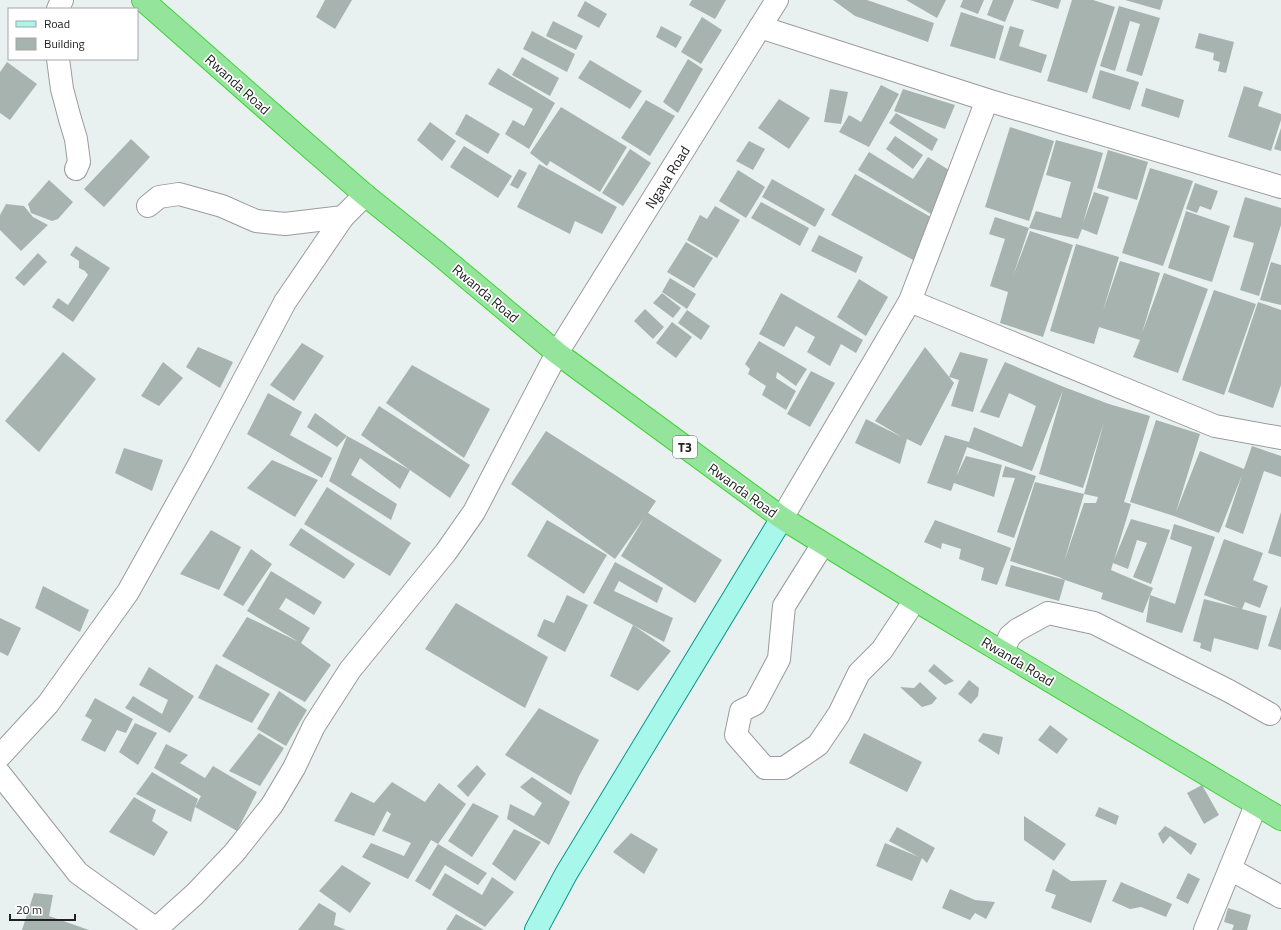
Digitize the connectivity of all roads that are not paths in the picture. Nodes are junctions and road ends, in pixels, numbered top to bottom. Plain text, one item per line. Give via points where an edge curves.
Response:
1 (143, 0) edge
2 (777, 0) edge
3 (760, 27) junction
4 (58, 60) edge
5 (987, 100) junction
6 (76, 169) dead end
7 (1281, 187) edge
8 (365, 195) junction
9 (148, 206) dead end
10 (343, 217) junction
11 (910, 301) junction
12 (557, 353) junction
13 (1281, 438) edge
14 (782, 518) junction
15 (823, 544) junction
16 (915, 600) junction
17 (1002, 652) junction
18 (1270, 714) dead end
19 (0, 756) edge
20 (0, 774) edge
21 (1256, 805) junction
22 (1281, 819) edge
23 (1230, 869) junction
24 (1281, 897) edge
25 (156, 930) edge
26 (536, 930) edge
27 (1205, 930) edge

1 - 8 highway, Rwanda Road / T3
2 - 3 street, Ngaya Road
3 - 5 street
3 - 12 street, Ngaya Road
4 - 6 street via 62,89 76,139 79,162
5 - 7 street
5 - 11 street
8 - 10 street
8 - 12 highway, Rwanda Road / T3
9 - 10 street via 159,197 179,194 222,206 256,221 286,224
10 - 19 street via 285,302 128,592 48,704
11 - 13 street via 1215,426
11 - 14 street
12 - 14 highway, Rwanda Road / T3
12 - 25 street, Ngaya Road via 474,512 446,552 350,670 314,726 294,768 272,805 234,853
14 - 15 highway, Rwanda Road / T3
14 - 26 main road via 566,874
15 - 16 highway, Rwanda Road / T3
15 - 16 street via 784,606 779,659 755,704 741,711 736,735 765,768 784,768 818,745 839,714 859,673 882,650
16 - 17 highway, Rwanda Road / T3
17 - 18 street via 1010,636 1048,612 1094,623
17 - 21 highway, Rwanda Road / T3
20 - 25 street via 78,873
21 - 22 highway, Rwanda Road / T3
21 - 23 street
23 - 24 street
23 - 27 street

